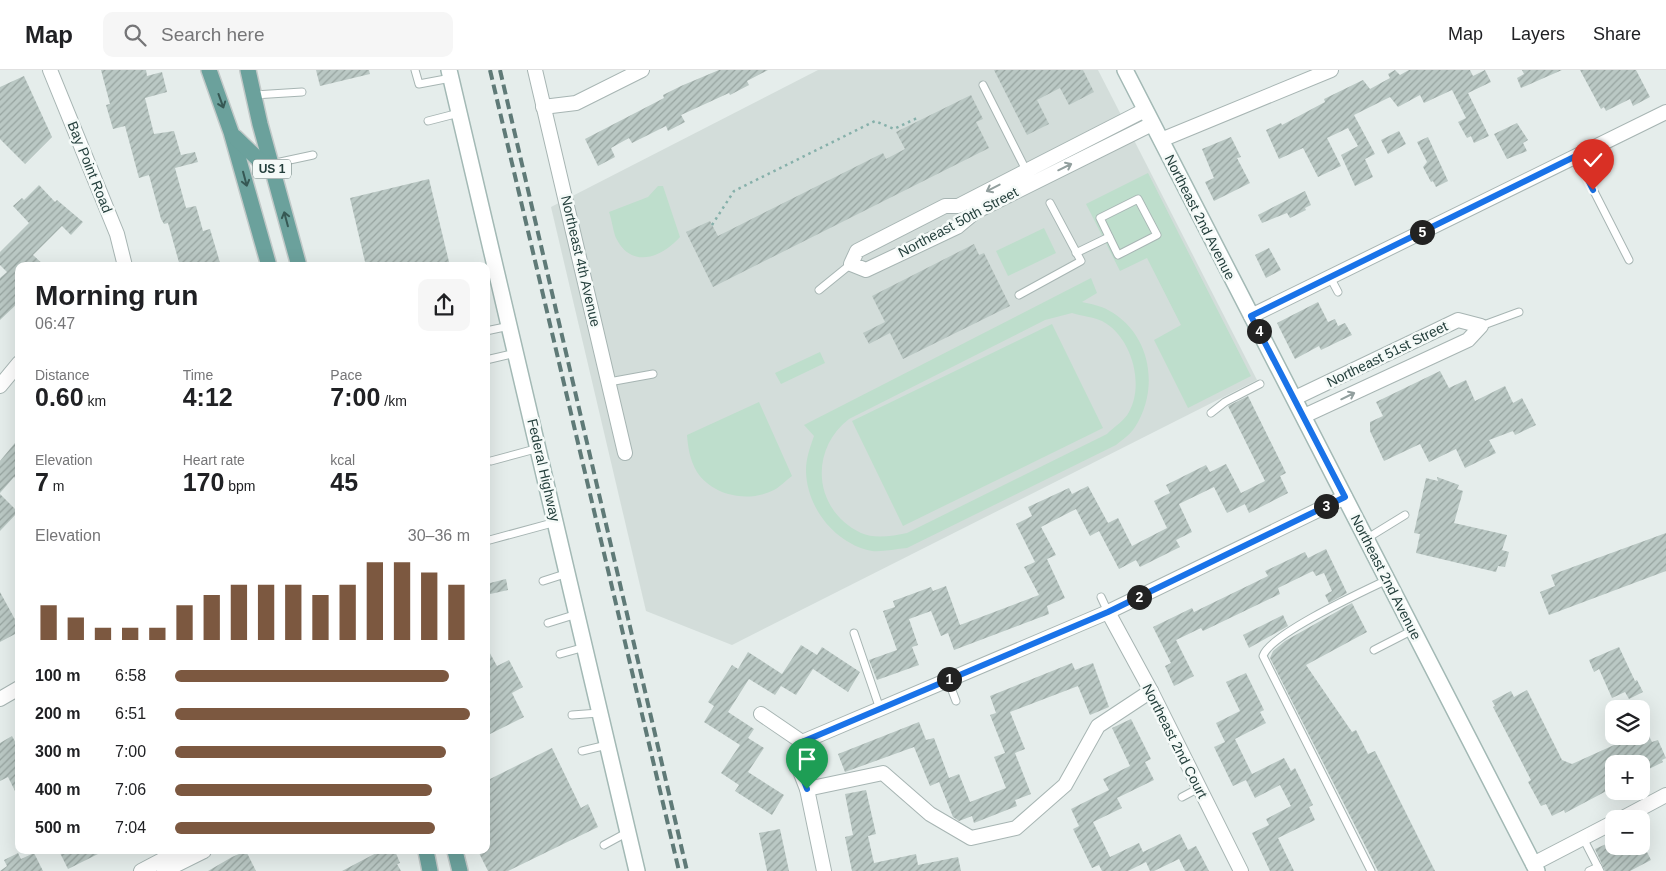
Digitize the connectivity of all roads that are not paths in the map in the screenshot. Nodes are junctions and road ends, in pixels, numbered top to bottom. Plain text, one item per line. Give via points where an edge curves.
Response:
1 (50, 70) edge
2 (209, 70) edge
3 (248, 70) edge
4 (415, 70) edge
5 (535, 70) edge
6 (642, 70) edge
7 (1125, 70) edge
8 (1331, 70) edge
9 (450, 74) edge
10 (983, 85) dead end
11 (302, 92) dead end
12 (253, 96) junction
13 (543, 107) junction
14 (1145, 110) junction
15 (459, 112) junction
16 (1666, 112) edge
17 (428, 121) dead end
18 (1152, 124) junction
19 (231, 132) junction
20 (1161, 140) junction
21 (313, 155) dead end
22 (1576, 156) junction
23 (271, 164) junction
24 (1030, 177) junction
25 (1050, 204) dead end
26 (1109, 237) junction
27 (1076, 253) junction
28 (1629, 260) dead end
29 (122, 262) edge
30 (268, 262) edge
31 (298, 262) edge
32 (851, 264) junction
33 (1330, 277) junction
34 (819, 290) dead end
35 (1338, 292) dead end
36 (1019, 295) dead end
37 (1519, 312) dead end
38 (1251, 316) junction
39 (510, 326) junction
40 (1481, 326) junction
41 (490, 330) edge
42 (1429, 333) junction
43 (516, 353) junction
44 (1438, 353) junction
45 (490, 359) edge
46 (15, 368) edge
47 (653, 374) dead end
48 (609, 382) junction
49 (1260, 384) dead end
50 (0, 386) edge
51 (1295, 398) junction
52 (1211, 413) dead end
53 (1304, 416) junction
54 (539, 448) junction
55 (625, 453) dead end
56 (491, 461) dead end
57 (1345, 497) junction
58 (1405, 516) dead end
59 (556, 522) junction
60 (1366, 539) junction
61 (490, 541) edge
62 (568, 573) junction
63 (1387, 580) junction
64 (543, 582) dead end
65 (1101, 597) dead end
66 (1108, 612) junction
67 (577, 614) junction
68 (548, 623) dead end
69 (1413, 630) junction
70 (854, 633) dead end
71 (585, 647) junction
72 (1374, 650) dead end
73 (560, 654) dead end
74 (948, 680) junction
75 (15, 690) edge
76 (1151, 691) junction
77 (0, 699) edge
78 (956, 701) dead end
79 (880, 709) junction
80 (600, 713) junction
81 (761, 714) dead end
82 (572, 715) dead end
83 (802, 742) junction
84 (608, 745) junction
85 (582, 751) dead end
86 (1199, 788) junction
87 (807, 789) junction
88 (1666, 795) edge
89 (1182, 797) dead end
90 (1638, 810) edge
91 (1605, 827) edge
92 (628, 832) junction
93 (1583, 838) junction
94 (604, 845) dead end
95 (173, 854) edge
96 (198, 854) edge
97 (427, 854) edge
98 (456, 854) edge
99 (1535, 868) edge
100 (1599, 869) edge
101 (141, 871) edge
102 (164, 871) edge
103 (430, 871) edge
104 (460, 871) edge
105 (636, 871) edge
106 (824, 871) edge
107 (1241, 871) edge
108 (1371, 871) edge
109 (1589, 871) edge

1 - 29 street, Bay Point Road via 117,234
2 -> 19 main road, US 1
3 - 12 main road, US 1
4 - 9 lane via 419,84
5 - 13 street, Northeast 4th Avenue
6 - 13 street via 576,103
7 - 14 main road, Northeast 2nd Avenue
8 - 20 street
9 - 15 main road, Federal Highway
10 - 24 lane
11 - 12 lane
12 - 23 main road, US 1
13 - 48 street, Northeast 4th Avenue
14 - 18 main road, Northeast 2nd Avenue
14 - 24 street, Northeast 50th Street
15 - 17 lane
15 - 39 main road, Federal Highway
16 - 22 street
18 - 20 main road, Northeast 2nd Avenue
24 -> 18 street, Northeast 50th Street
19 - 23 main road via 260,161
19 -> 30 main road, US 1
20 - 38 main road, Northeast 2nd Avenue
21 - 23 lane
22 - 28 lane
22 - 33 street
31 -> 23 main road, US 1
24 -> 32 street, Northeast 50th Street via 958,206 945,206 856,251
24 - 32 street, Northeast 50th Street via 957,227 866,270
25 - 27 lane
26 - 26 lane via 1118,256 1157,235 1138,199 1100,218
26 - 27 lane
27 - 36 lane via 1081,261
32 - 34 lane
33 - 35 lane
33 - 38 street
37 - 40 lane, Northeast 51st Street
38 - 51 main road, Northeast 2nd Avenue
39 - 41 lane
39 - 43 main road, Federal Highway
40 - 42 street, Northeast 51st Street via 1458,320
40 - 44 street, Northeast 51st Street via 1468,340
42 - 44 street
42 - 51 street, Northeast 51st Street
43 - 45 lane
43 - 54 main road, Federal Highway
53 -> 44 street, Northeast 51st Street
46 - 50 street
47 - 48 lane
48 - 55 street, Northeast 4th Avenue
49 - 52 lane
51 - 53 main road, Northeast 2nd Avenue
53 - 57 main road, Northeast 2nd Avenue
54 - 56 lane
54 - 59 main road, Federal Highway
57 - 60 main road, Northeast 2nd Avenue
57 - 66 street
58 - 60 lane
59 - 61 lane
59 - 62 main road, Federal Highway
60 - 63 main road, Northeast 2nd Avenue
62 - 64 lane
62 - 67 main road, Federal Highway
63 - 69 main road, Northeast 2nd Avenue
63 - 108 lane via 1320,613 1270,647 1263,656
65 - 66 lane
66 - 74 street
66 - 76 street, Northeast 2nd Court
67 - 68 lane
67 - 71 main road, Federal Highway
69 - 72 lane
69 - 99 main road, Northeast 2nd Avenue
70 - 79 lane
71 - 73 lane
71 - 80 main road, Federal Highway
74 - 78 lane
74 - 79 street
75 - 77 street
76 - 86 street, Northeast 2nd Court
76 - 87 street via 1098,726 1065,785 1016,828 971,838 930,814 883,773
79 - 83 street
80 - 82 lane
80 - 84 main road, Federal Highway
81 - 83 street
83 - 87 street via 800,771
84 - 85 lane
84 - 92 main road, Federal Highway
86 - 89 lane
86 - 107 street, Northeast 2nd Court
87 - 106 street
88 - 90 street
91 - 93 street
92 - 94 lane
92 - 105 main road, Federal Highway
93 - 99 street
93 - 100 lane
95 - 101 street
96 - 102 street
97 - 103 main road
98 - 104 main road
100 - 109 lane

